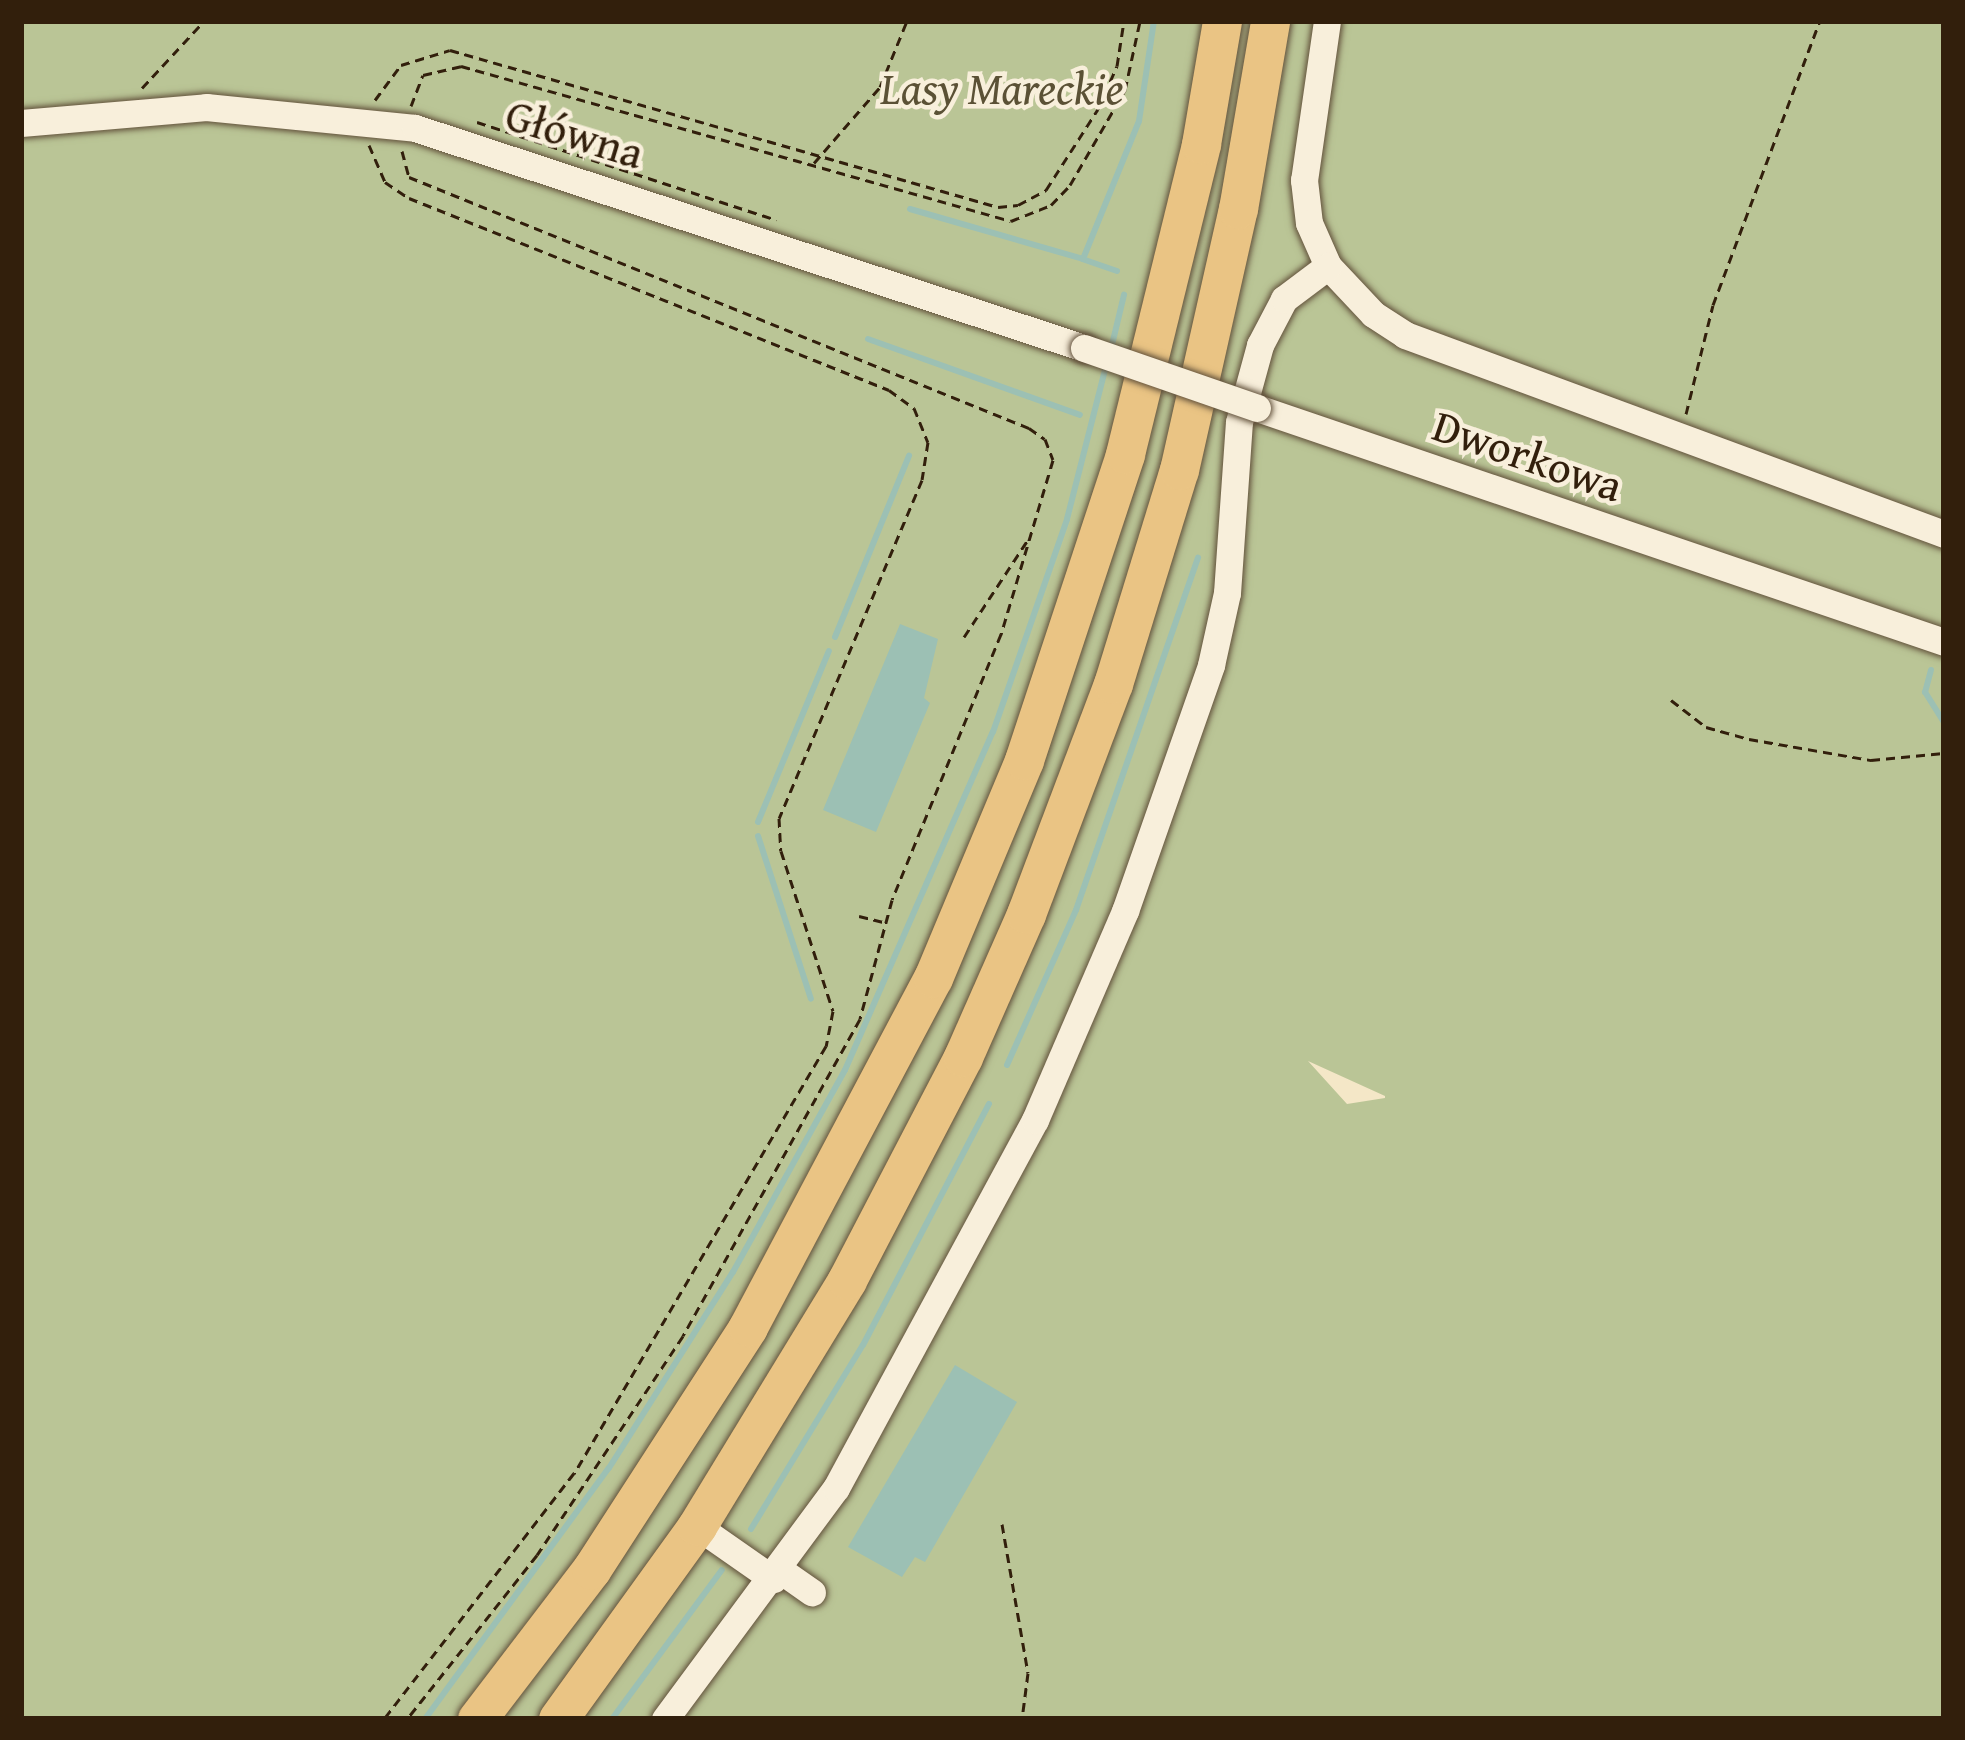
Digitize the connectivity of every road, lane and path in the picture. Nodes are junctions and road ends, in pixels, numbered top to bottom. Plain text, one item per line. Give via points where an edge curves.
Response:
1 (205, 21) edge
2 (907, 21) edge
3 (1124, 21) edge
4 (1140, 21) edge
5 (1222, 21) edge
6 (1270, 21) edge
7 (1327, 21) edge
8 (1820, 21) edge
9 (141, 90) dead end
10 (370, 122) junction
11 (21, 123) edge
12 (407, 127) junction
13 (824, 152) junction
14 (812, 165) junction
15 (1328, 266) junction
16 (1084, 348) joint
17 (1686, 416) dead end
18 (1032, 534) junction
19 (1944, 534) edge
20 (964, 637) dead end
21 (1944, 642) edge
22 (1671, 700) dead end
23 (1944, 752) edge
24 (859, 916) dead end
25 (885, 923) junction
26 (1002, 1524) dead end
27 (697, 1526) junction
28 (777, 1574) junction
29 (812, 1592) dead end
30 (385, 1719) edge
31 (407, 1719) edge
32 (477, 1719) edge
33 (558, 1719) edge
34 (665, 1719) edge
35 (1022, 1719) edge

1 - 9 path
2 - 13 path via 880,87
3 - 13 path via 1118,66 1098,109 1034,198 998,207
4 - 14 path via 1132,72 1111,116 1070,184 1032,216 991,219
5 - 32 highway via 1201,144 1125,454 1024,760 933,978 818,1206 664,1463
6 - 27 highway via 1225,272 1148,581 987,1006 847,1280
7 - 15 street via 1304,180 1309,224
8 - 17 path via 1713,305
10 - 11 street, Główna via 206,107
10 - 12 street, Główna
10 - 13 path via 384,82 401,65 450,50
10 - 30 path via 372,161 394,189 889,390 914,408 928,442 922,480 779,818 781,851 830,995 826,1046 582,1462
12 - 14 path via 417,83 446,64
12 - 16 street, Główna via 591,180
12 - 18 path via 400,159 409,177 1038,434 1053,471
13 - 14 path
15 - 19 street, Dworkowa via 1350,294 1405,335
15 - 28 street via 1284,298 1260,345 1239,422 1216,646 1074,1032 932,1318
16 - 21 street, Dworkowa, bridge
18 - 20 path
18 - 25 path via 1001,634
22 - 23 path via 1706,727 1750,740 1870,760
24 - 25 path
25 - 31 path via 860,1019 683,1336 536,1555
26 - 35 path via 1028,1673
27 - 28 street
27 - 33 highway
28 - 29 street
28 - 34 street

